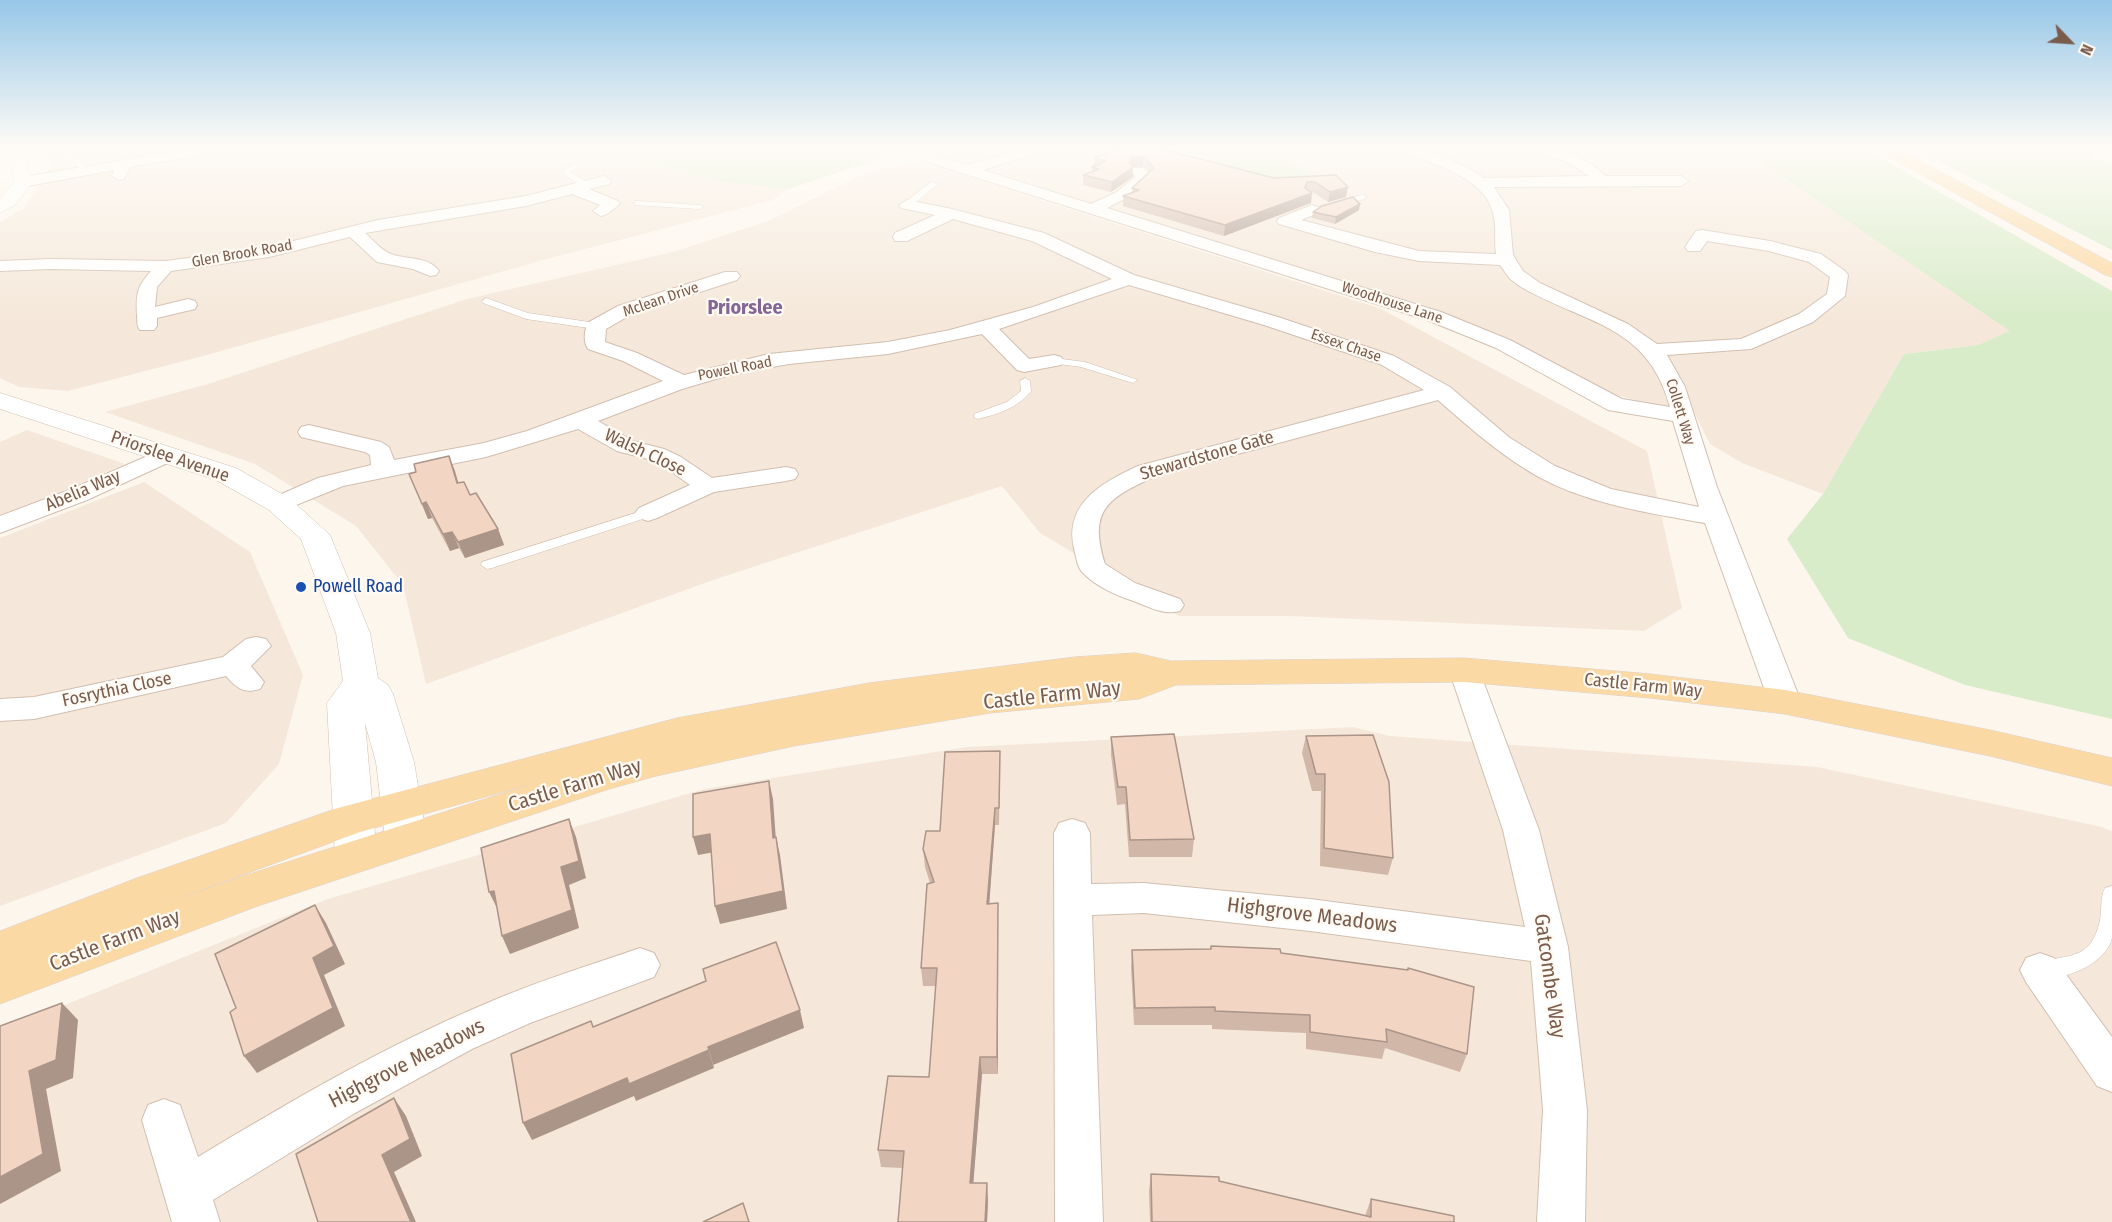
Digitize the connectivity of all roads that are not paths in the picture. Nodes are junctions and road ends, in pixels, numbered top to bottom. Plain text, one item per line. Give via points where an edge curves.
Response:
1 (503, 205) edge
2 (605, 205) edge
3 (625, 205) edge
4 (669, 205) edge
5 (907, 205) edge
6 (1076, 205) edge
7 (1103, 205) edge
8 (1318, 205) edge
9 (1498, 205) edge
10 (1990, 205) edge
11 (699, 207) dead end
12 (1091, 210) junction
13 (952, 214) junction
14 (353, 231) junction
15 (901, 237) dead end
16 (1694, 247) dead end
17 (1504, 260) junction
18 (0, 266) edge
19 (166, 266) junction
20 (430, 271) dead end
21 (2112, 271) edge
22 (731, 276) dead end
23 (1128, 279) junction
24 (486, 301) dead end
25 (188, 305) dead end
26 (596, 326) junction
27 (987, 328) junction
28 (1652, 350) junction
29 (1054, 361) joint
30 (1025, 374) junction
31 (1133, 380) dead end
32 (680, 381) junction
33 (1442, 392) junction
34 (0, 400) edge
35 (978, 416) dead end
36 (1683, 416) junction
37 (581, 421) junction
38 (309, 432) dead end
39 (166, 455) junction
40 (384, 470) junction
41 (786, 474) dead end
42 (708, 486) junction
43 (279, 504) junction
44 (648, 513) joint
45 (1717, 518) junction
46 (0, 525) edge
47 (487, 565) dead end
48 (1170, 605) dead end
49 (256, 646) dead end
50 (1464, 670) junction
51 (360, 683) junction
52 (1785, 702) junction
53 (0, 710) edge
54 (2111, 771) edge
55 (404, 822) junction
56 (1072, 833) dead end
57 (354, 838) junction
58 (2111, 893) edge
59 (1073, 900) junction
60 (1549, 947) junction
61 (0, 951) edge
62 (640, 965) dead end
63 (2040, 970) joint
64 (0, 984) edge
65 (2112, 1072) edge
66 (164, 1120) dead end
67 (191, 1206) edge
68 (1079, 1222) edge
69 (1561, 1222) edge

1 - 14 street, Glen Brook Road
2 - 3 street
4 - 11 lane
5 - 13 street, Essex Chase
6 - 12 street, Woodhouse Lane
7 - 12 street
8 - 17 street via 1277,218 1419,256
9 - 17 street via 1504,225
10 - 21 main road
12 - 36 street, Woodhouse Lane via 1434,316 1503,344 1616,405
13 - 15 street
13 - 23 street, Essex Chase via 1038,237
14 - 19 street, Glen Brook Road via 269,252
14 - 20 street via 383,258
16 - 28 street via 1702,236 1770,246 1815,258 1839,275 1836,296 1806,318 1744,345
17 - 28 street, Collett Way via 1532,285 1616,325
18 - 19 street, Glen Brook Road
19 - 25 street, Glen Brook Road via 146,291 147,320
22 - 26 street, Mclean Drive via 625,310
23 - 27 street, Powell Road via 1066,304
23 - 33 street, Essex Chase via 1387,360
24 - 26 lane via 543,320
26 - 32 street via 595,345
27 - 30 street
27 - 32 street, Powell Road via 890,348 734,367
28 - 36 street, Collett Way via 1666,368
29 - 30 street
29 - 31 lane via 1082,364
30 - 35 lane via 1026,391 1022,397
32 - 37 street, Powell Road
33 - 45 street, Essex Chase via 1502,443 1546,471 1602,494
33 - 48 street, Stewardstone Gate via 1147,471 1118,483 1100,500 1085,523 1093,568 1125,589
34 - 39 street, Priorslee Avenue
36 - 45 street, Collett Way
37 - 40 street, Powell Road via 487,450
37 - 42 street, Walsh Close via 625,446 673,462
38 - 40 street via 373,447 381,452
39 - 43 street, Priorslee Avenue via 226,474
39 - 46 street, Abelia Way
40 - 43 street, Powell Road via 334,481
41 - 42 street, Walsh Close
42 - 44 street, Walsh Close
43 - 51 street, Priorslee Avenue via 315,535 353,633
44 - 47 lane
45 - 52 street, Collett Way
49 - 53 street, Fosrythia Close via 241,674 34,708
50 - 52 main road, Castle Farm Way
50 - 55 main road, Castle Farm Way via 1171,673 1139,687 990,701 794,733
50 - 60 street, Gatcombe Way via 1521,830
51 - 55 street via 375,694 395,762
51 - 57 street via 345,703
52 - 54 main road, Castle Farm Way
55 - 57 main road, Castle Farm Way
56 - 59 street
57 - 61 main road, Castle Farm Way via 152,890
57 - 64 main road, Castle Farm Way via 240,894
58 - 63 lane via 2107,934 2090,954 2076,964
59 - 60 street, Highgrove Meadows via 1144,898 1310,915
59 - 68 street
60 - 69 street, Gatcombe Way via 1565,1110
62 - 67 street, Highgrove Meadows via 500,1016 419,1054 337,1099
63 - 65 street
66 - 67 street, Highgrove Meadows

